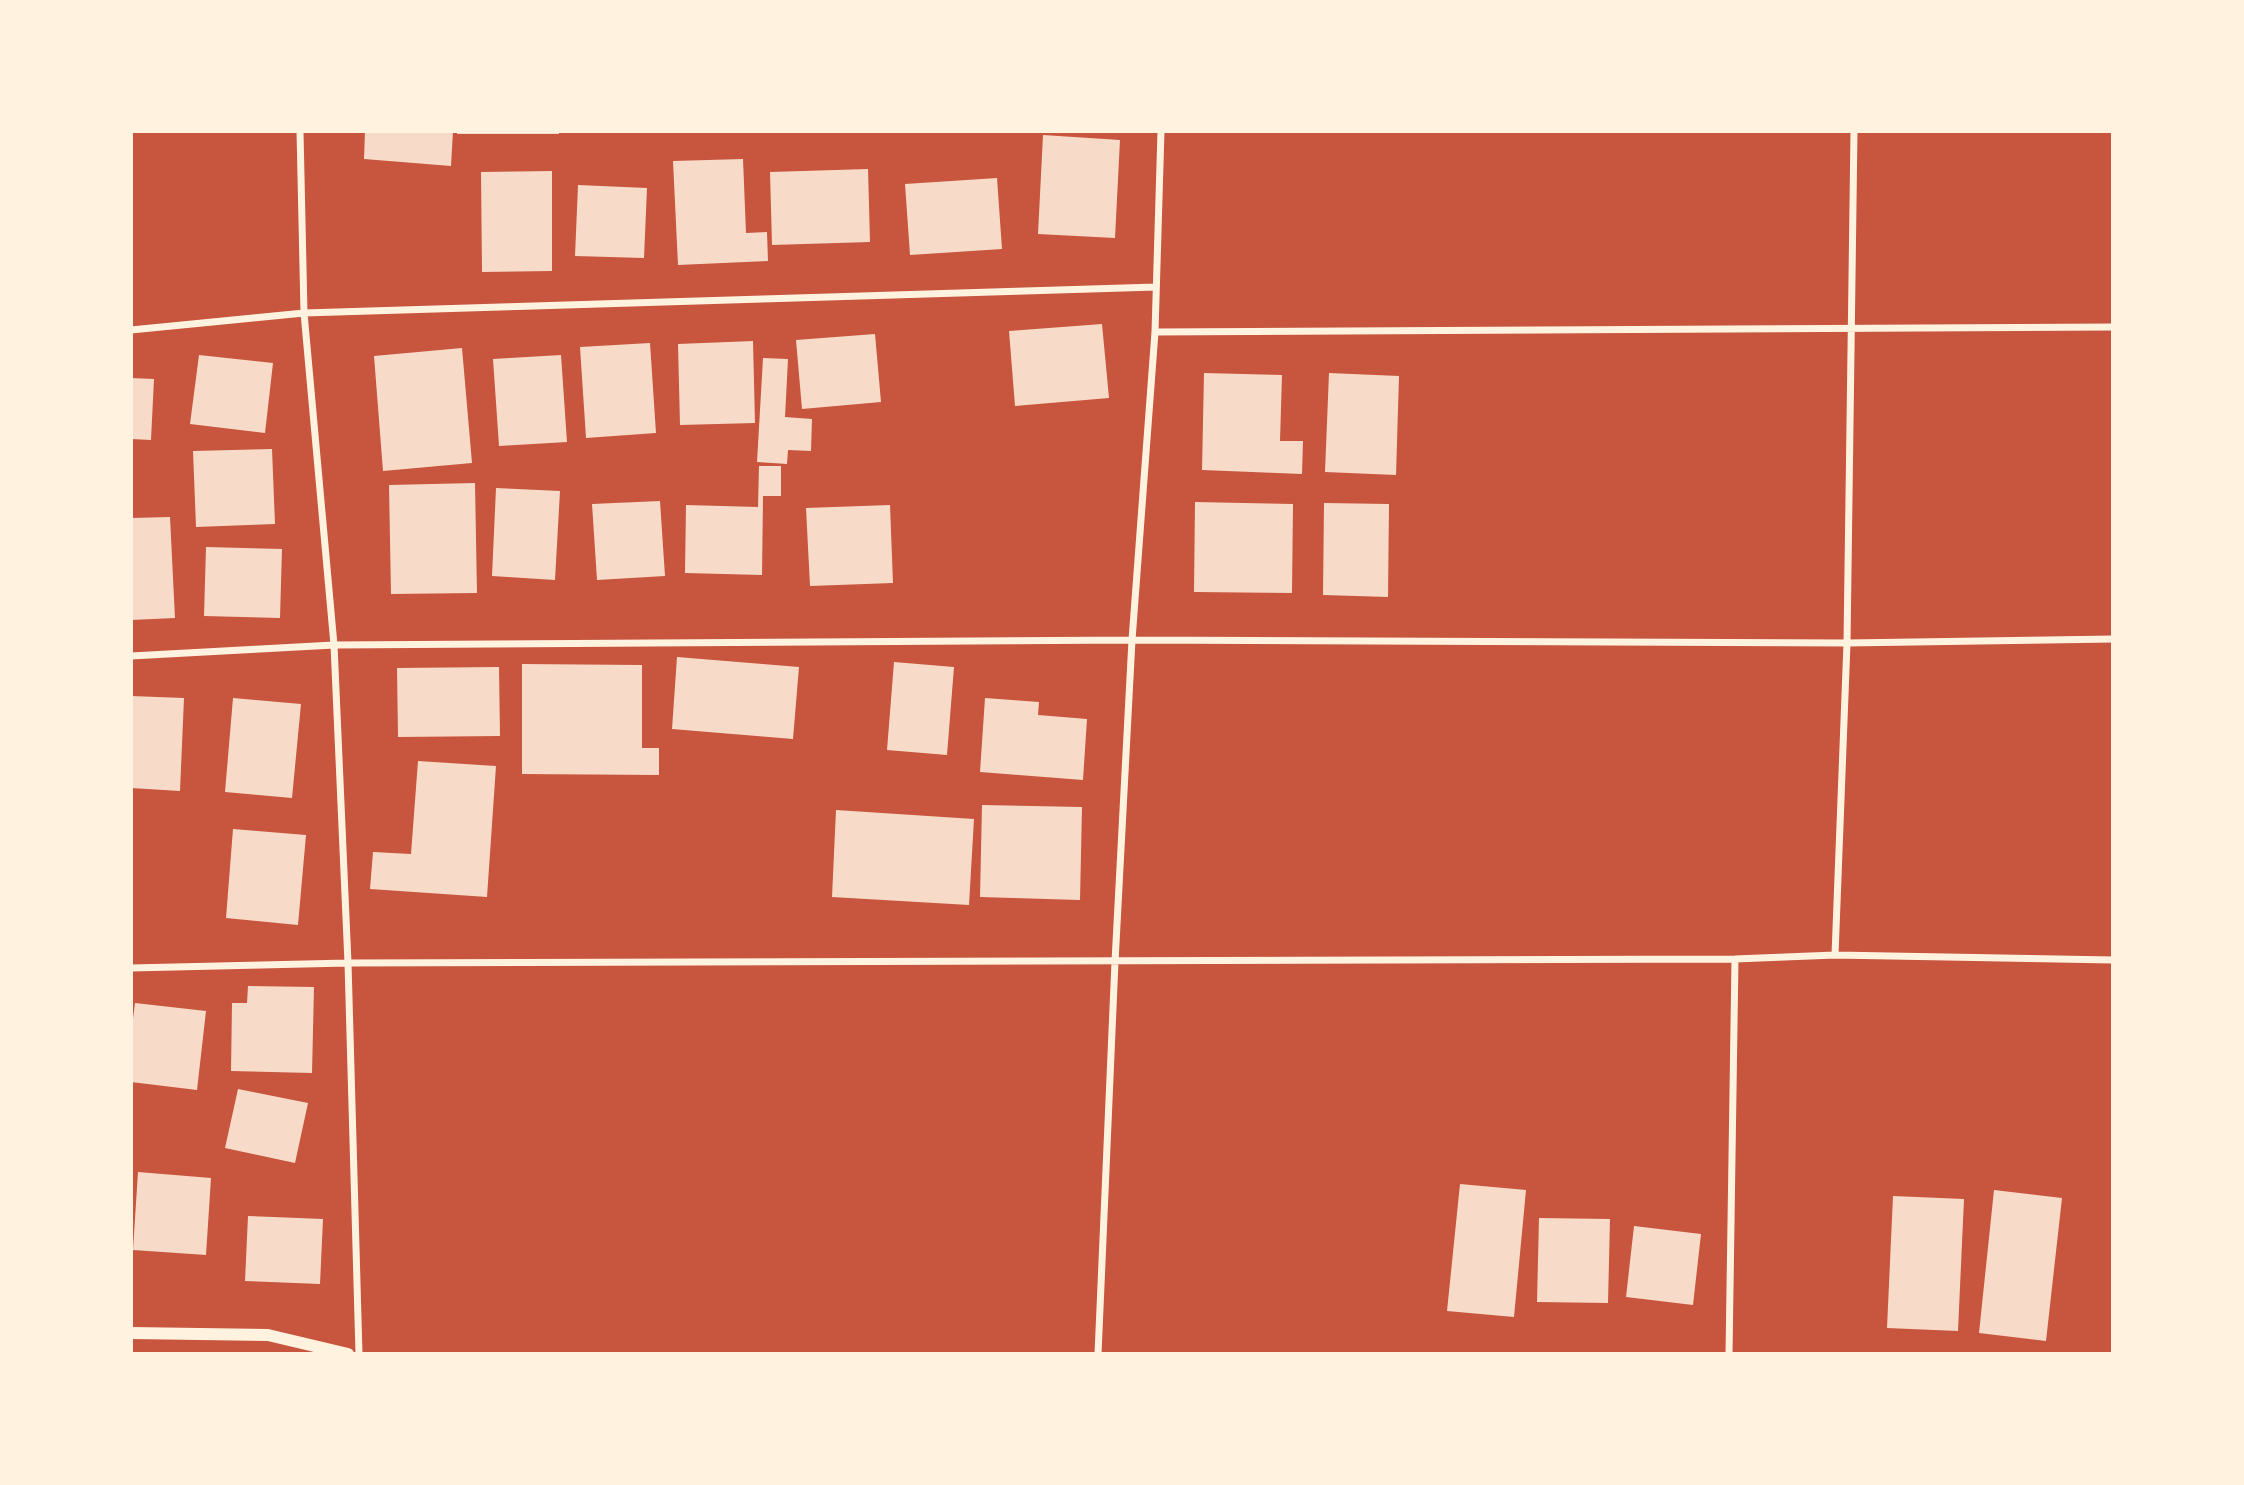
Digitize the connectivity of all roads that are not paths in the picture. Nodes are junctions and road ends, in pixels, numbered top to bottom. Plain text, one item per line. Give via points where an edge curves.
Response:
1 (300, 131) edge
2 (1161, 131) edge
3 (1854, 131) edge
4 (1156, 287) junction
5 (304, 313) junction
6 (2113, 327) edge
7 (1852, 329) junction
8 (131, 330) edge
9 (1156, 332) junction
10 (2113, 639) edge
11 (1132, 640) junction
12 (1847, 643) junction
13 (334, 645) junction
14 (131, 656) edge
15 (1835, 955) junction
16 (1735, 959) junction
17 (2113, 960) edge
18 (1115, 962) junction
19 (348, 963) junction
20 (131, 968) edge
21 (131, 1333) edge
22 (348, 1354) edge
23 (359, 1354) edge
24 (1098, 1354) edge
25 (1729, 1354) edge

1 - 5 street
2 - 4 street
3 - 7 street
4 - 5 street
4 - 9 street
5 - 8 street
5 - 13 street
6 - 7 street
7 - 9 street
7 - 12 street
9 - 11 street
10 - 12 street
11 - 12 street
11 - 13 street
11 - 18 street
12 - 15 street
13 - 14 street
13 - 19 street
15 - 16 street
15 - 17 street
16 - 18 street
16 - 25 street
18 - 19 street
18 - 24 street
19 - 20 street
19 - 23 street
21 - 22 street via 268,1335

